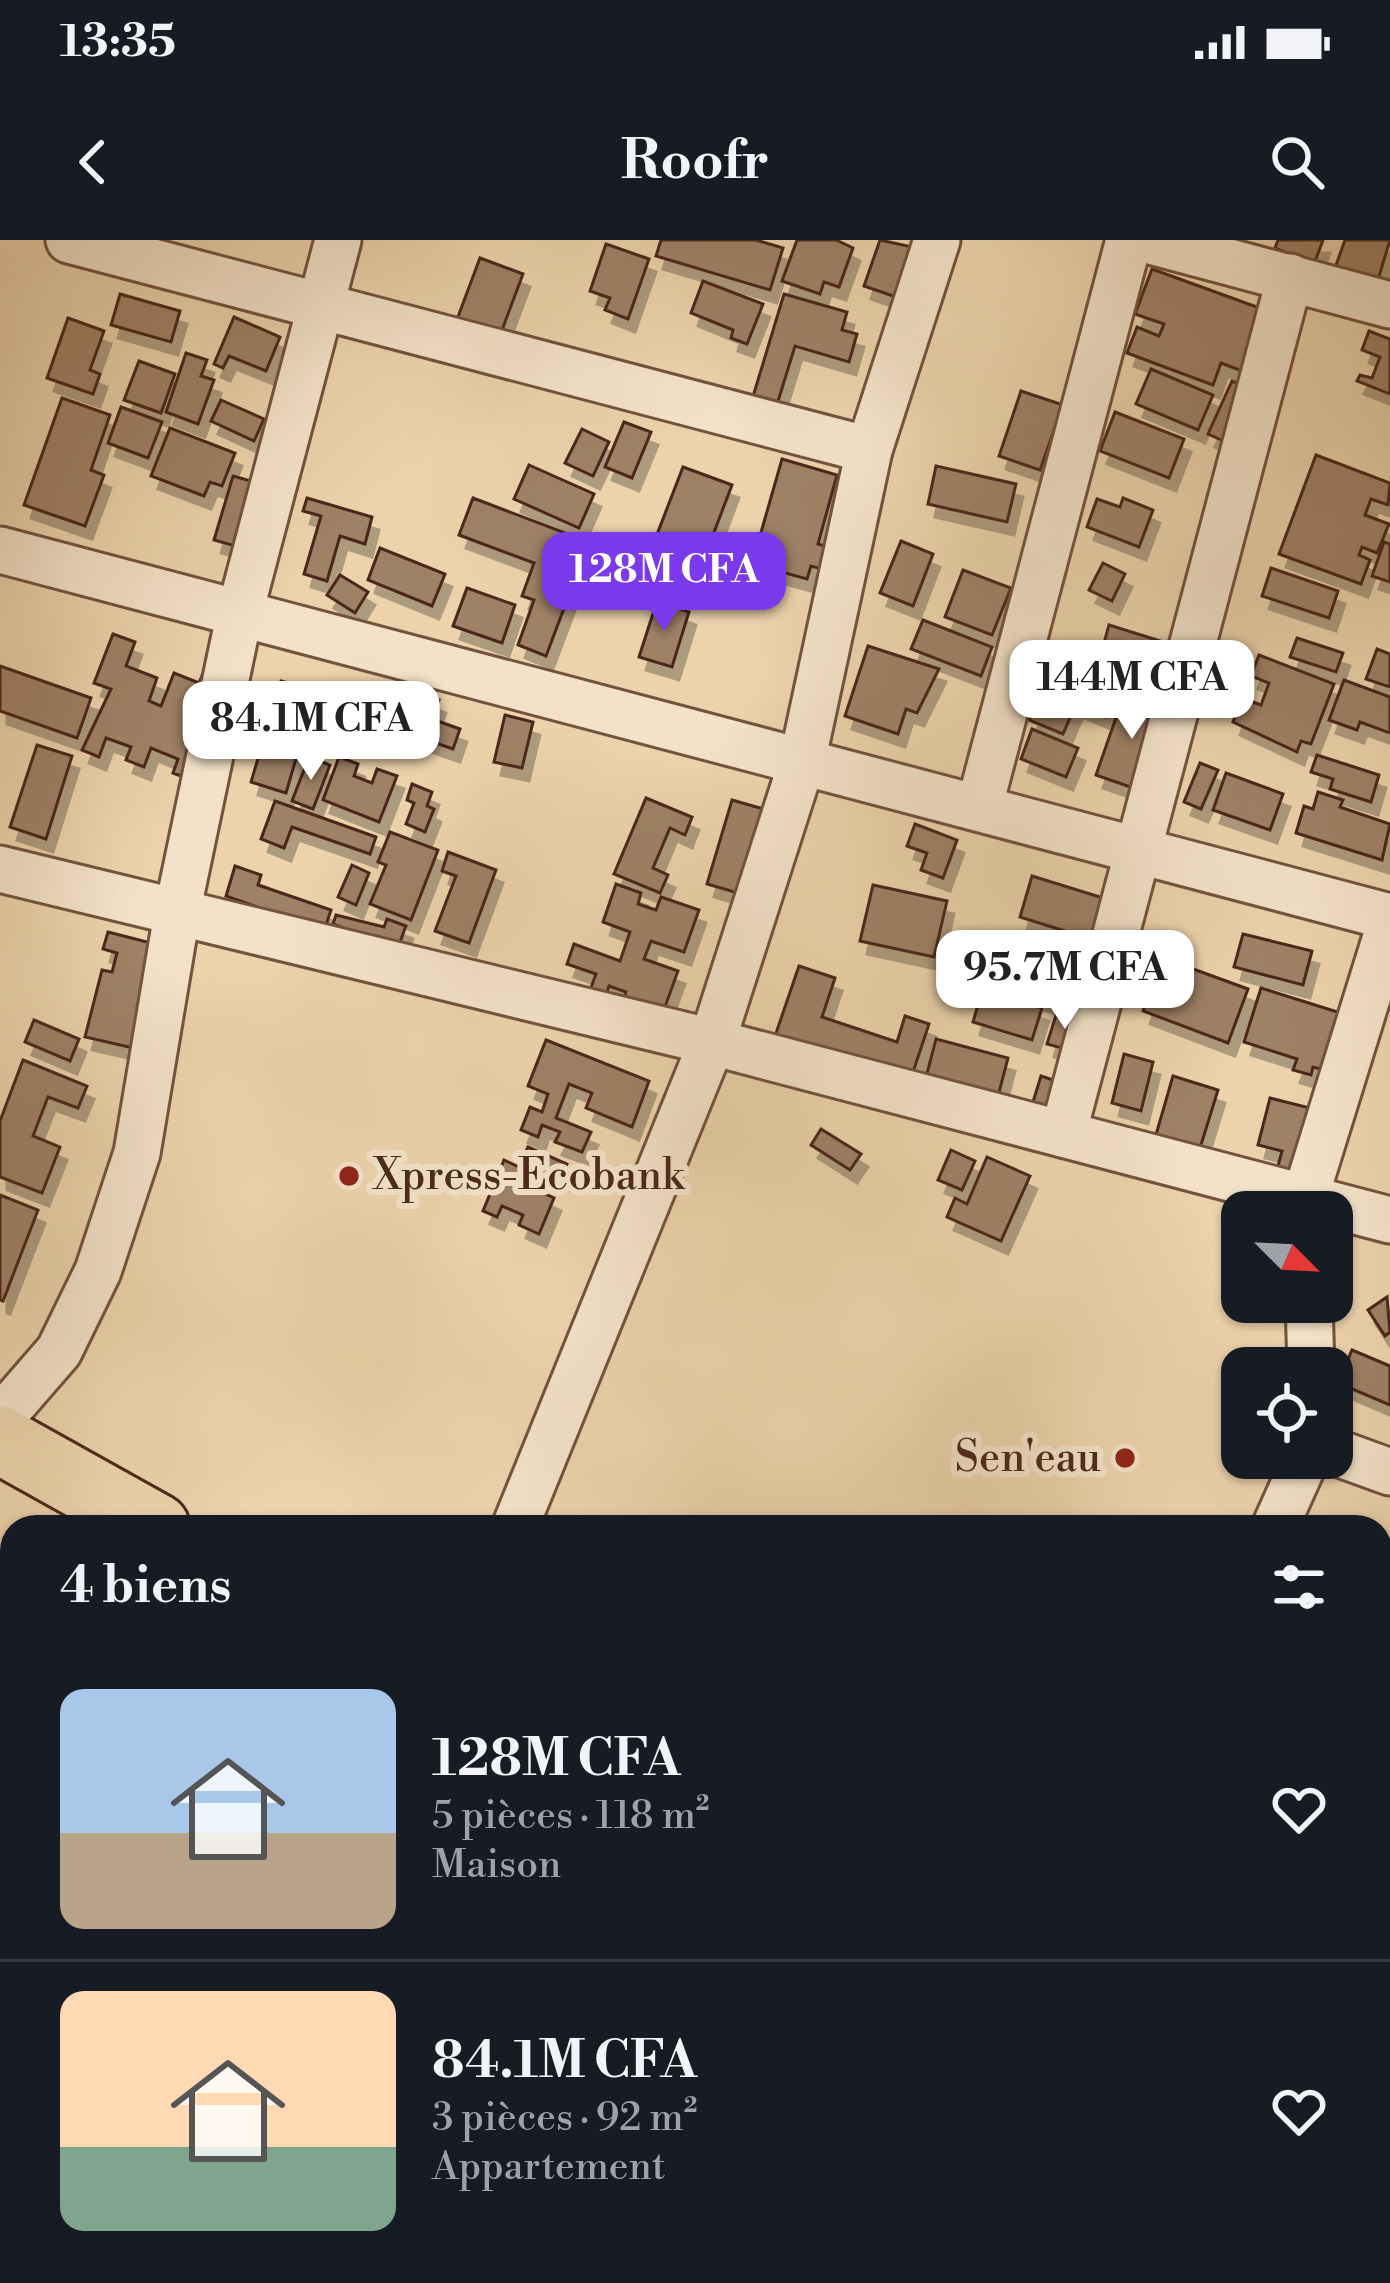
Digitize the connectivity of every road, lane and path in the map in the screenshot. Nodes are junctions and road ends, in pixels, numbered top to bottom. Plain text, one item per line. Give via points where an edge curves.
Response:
1 (69, 240) edge
2 (338, 240) edge
3 (937, 240) edge
4 (1129, 240) edge
5 (1147, 240) edge
6 (1290, 278) junction
7 (1390, 305) edge
8 (320, 306) junction
9 (869, 450) junction
10 (0, 550) edge
11 (240, 612) junction
12 (802, 761) junction
13 (979, 808) junction
14 (1138, 851) junction
15 (0, 868) edge
16 (178, 908) junction
17 (1390, 921) edge
18 (712, 1042) junction
19 (1063, 1134) junction
20 (1258, 1191) edge
21 (1310, 1191) edge
22 (1353, 1213) edge
23 (1390, 1220) edge
24 (0, 1419) edge
25 (0, 1440) edge
26 (1353, 1459) edge
27 (1390, 1472) edge
28 (1297, 1479) edge
29 (134, 1515) edge
30 (519, 1515) edge
31 (1280, 1515) edge

1 - 8 street
2 - 8 street
3 - 9 street
4 - 13 street
5 - 6 street
6 - 7 street
6 - 14 street
8 - 9 street
8 - 11 street
9 - 12 street
10 - 11 street
11 - 12 street
11 - 16 street
12 - 13 street
12 - 18 street
13 - 14 street
14 - 17 street
14 - 19 street
15 - 16 street
16 - 18 street
16 - 24 street via 137,1153 98,1271 59,1351
17 - 21 street
18 - 19 street
18 - 30 street
19 - 20 street
22 - 23 street
25 - 29 highway
26 - 27 street
28 - 31 street

